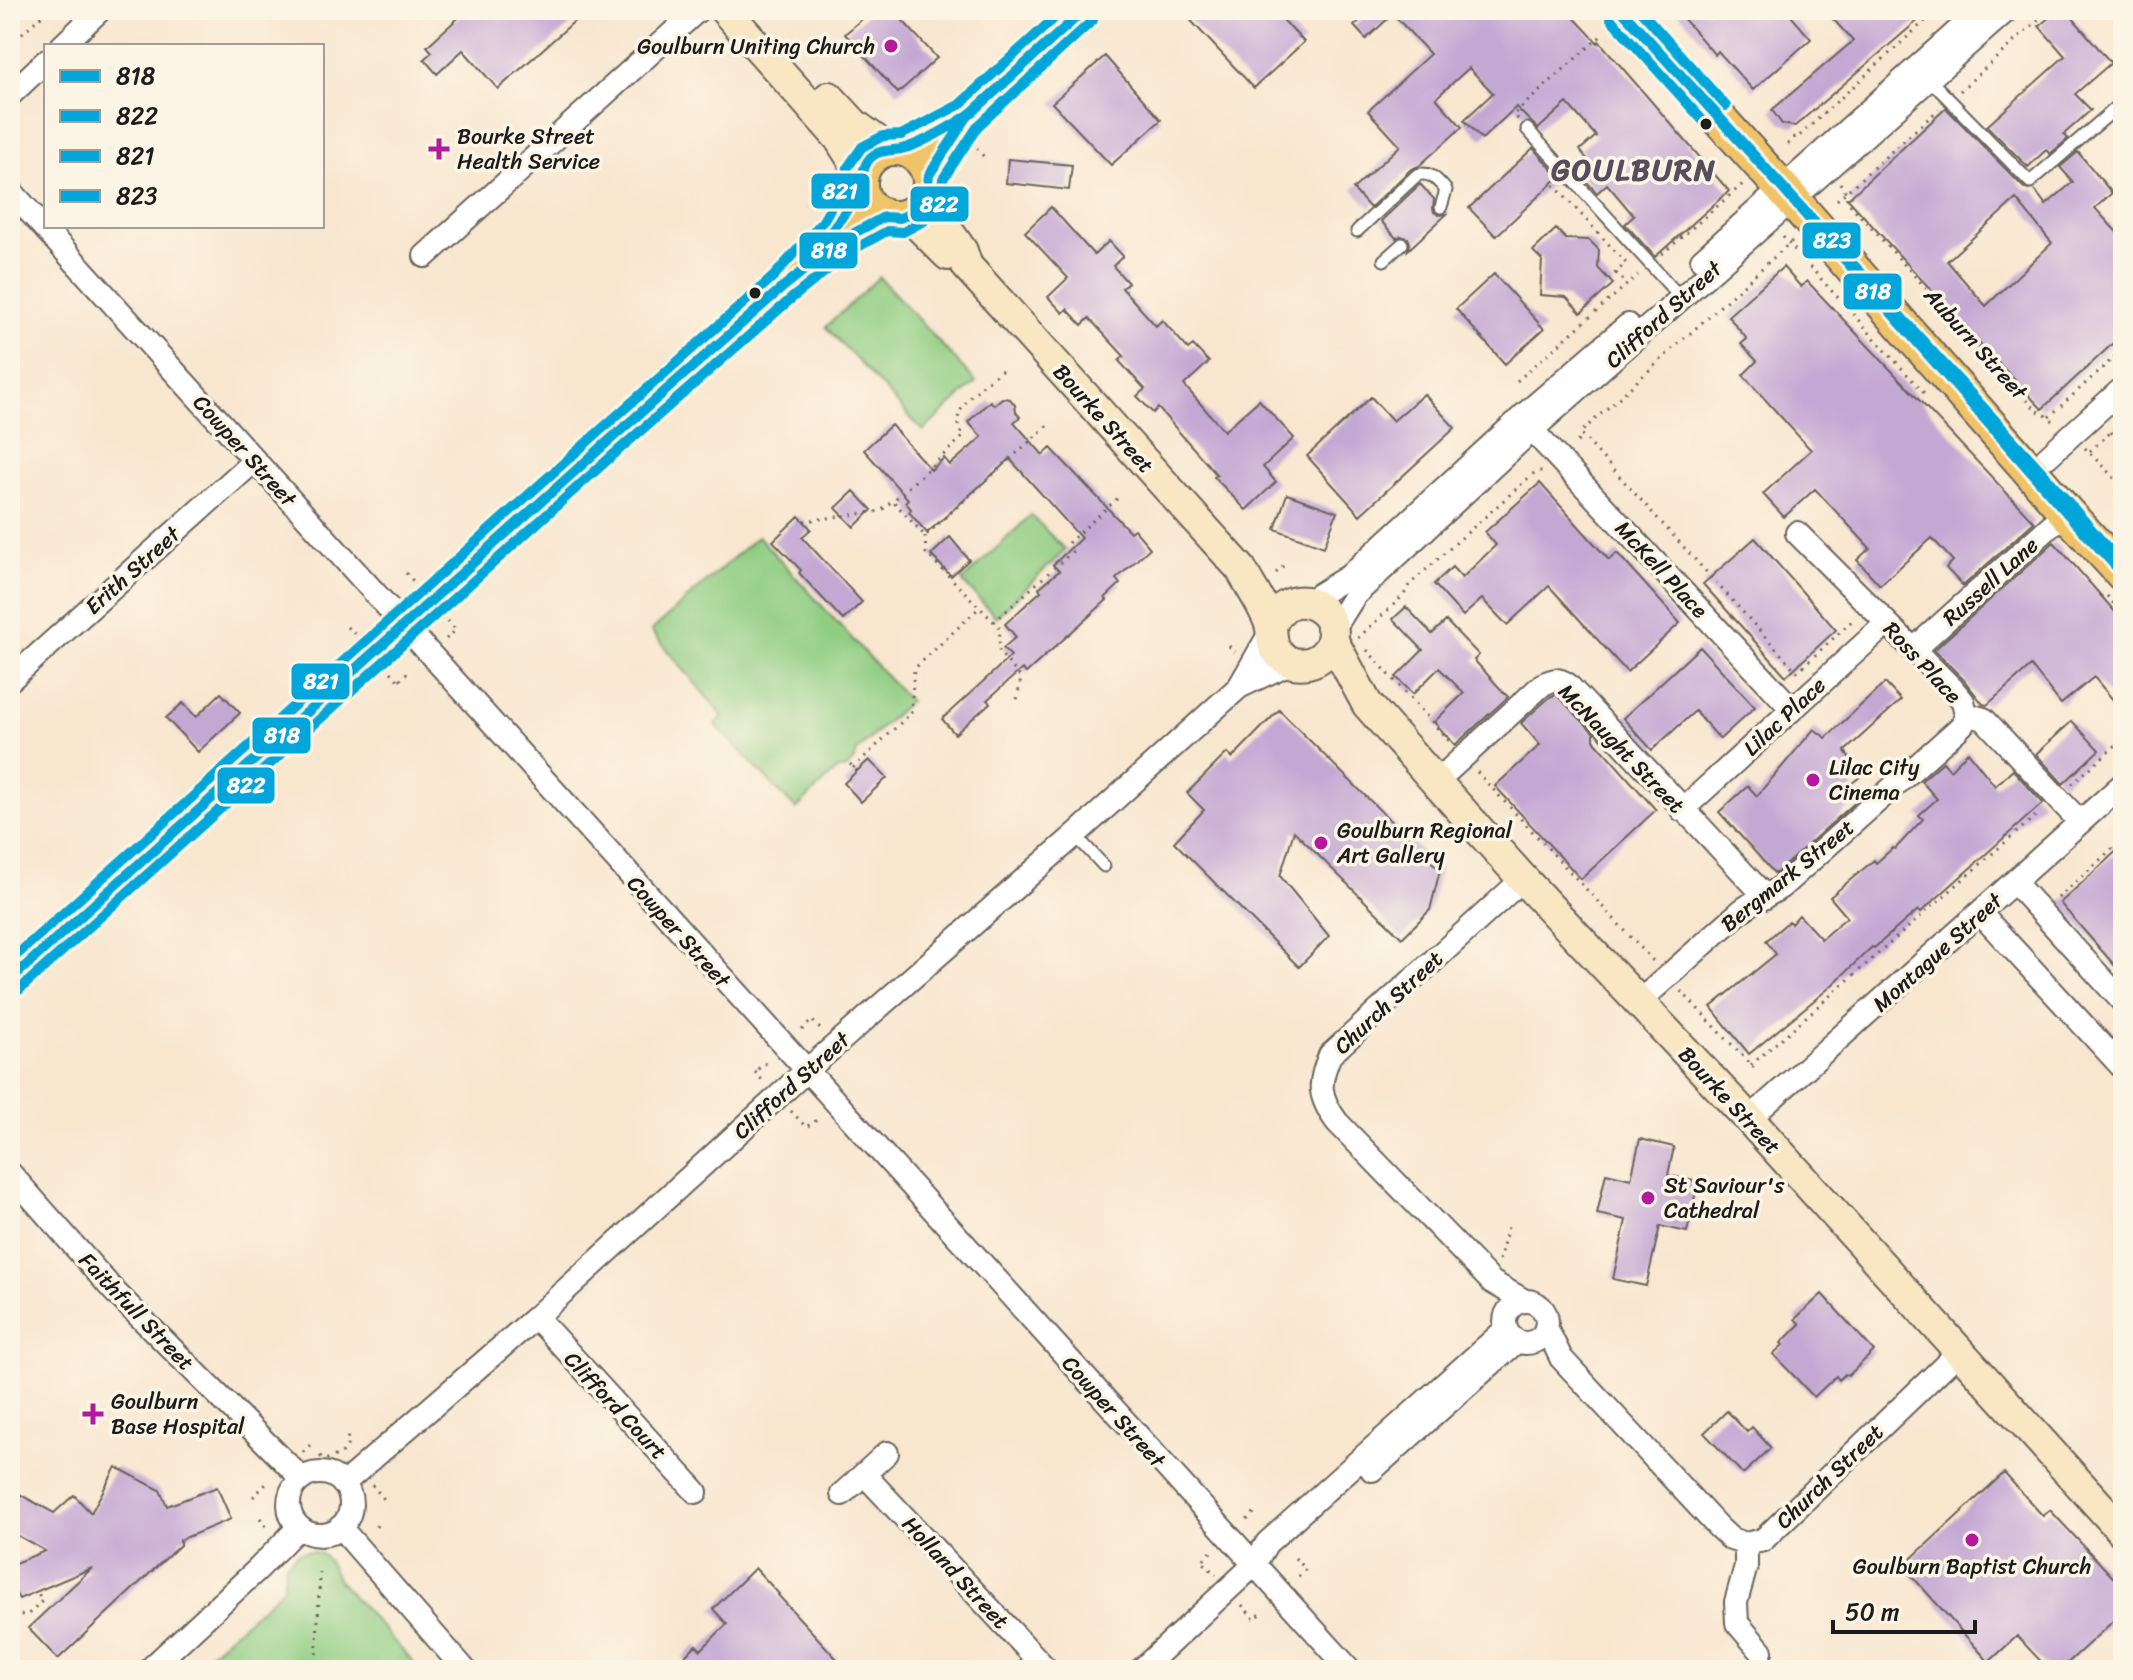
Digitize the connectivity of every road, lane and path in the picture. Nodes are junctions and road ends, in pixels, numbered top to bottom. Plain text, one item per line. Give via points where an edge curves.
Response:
1 (48, 10) edge
2 (100, 10) edge
3 (698, 10) edge
4 (725, 10) edge
5 (750, 10) edge
6 (1084, 10) edge
7 (1640, 10) edge
8 (1690, 10) edge
9 (1937, 10) edge
10 (1981, 10) edge
11 (2007, 10) edge
12 (1683, 17) dead end
13 (1612, 23) edge
14 (10, 44) edge
15 (64, 44) edge
16 (44, 63) edge
17 (1930, 80) junction
18 (10, 95) edge
19 (2123, 102) edge
20 (969, 129) junction
21 (1527, 129) joint
22 (1788, 144) dead end
23 (896, 149) junction
24 (984, 157) dead end
25 (860, 179) junction
26 (1554, 185) dead end
27 (1739, 187) dead end
28 (1792, 189) junction
29 (10, 190) edge
30 (1837, 200) dead end
31 (912, 202) junction
32 (1441, 207) dead end
33 (44, 228) edge
34 (44, 228) edge
35 (1357, 231) dead end
36 (1780, 233) dead end
37 (1402, 244) dead end
38 (425, 256) dead end
39 (1384, 260) dead end
40 (1650, 264) junction
41 (1616, 273) junction
42 (1609, 279) dead end
43 (1625, 282) dead end
44 (783, 287) junction
45 (1676, 292) junction
46 (2123, 349) edge
47 (1002, 370) dead end
48 (1517, 381) dead end
49 (2123, 388) edge
50 (2123, 421) edge
51 (1050, 423) dead end
52 (1532, 423) junction
53 (2111, 432) junction
54 (1582, 435) junction
55 (1577, 442) dead end
56 (2123, 446) edge
57 (1500, 450) junction
58 (2047, 457) junction
59 (254, 461) junction
60 (1544, 471) dead end
61 (2123, 487) edge
62 (1118, 498) dead end
63 (893, 501) junction
64 (2066, 512) junction
65 (804, 521) dead end
66 (1797, 533) dead end
67 (925, 536) junction
68 (1068, 543) dead end
69 (2123, 544) edge
70 (1074, 550) dead end
71 (1287, 562) dead end
72 (1241, 569) junction
73 (406, 573) dead end
74 (1276, 573) dead end
75 (2123, 574) edge
76 (414, 582) dead end
77 (1302, 602) junction
78 (980, 607) junction
79 (1859, 614) dead end
80 (446, 618) dead end
81 (994, 622) junction
82 (1887, 623) junction
83 (404, 624) junction
84 (347, 627) dead end
85 (1271, 630) junction
86 (356, 635) dead end
87 (1341, 636) junction
88 (446, 639) dead end
89 (1914, 649) junction
90 (1368, 650) dead end
91 (1300, 663) junction
92 (388, 669) dead end
93 (409, 671) dead end
94 (1798, 673) joint
95 (10, 680) edge
96 (1239, 687) junction
97 (1017, 700) dead end
98 (1367, 704) junction
99 (1792, 709) junction
100 (1966, 714) junction
101 (2123, 739) edge
102 (1458, 751) dead end
103 (1469, 763) dead end
104 (853, 768) dead end
105 (1436, 782) junction
106 (2072, 784) dead end
107 (2123, 784) edge
108 (2047, 806) dead end
109 (1682, 810) junction
110 (2080, 822) junction
111 (1075, 835) junction
112 (2123, 839) edge
113 (1104, 866) dead end
114 (1523, 879) junction
115 (2014, 882) junction
116 (1764, 898) junction
117 (2054, 900) dead end
118 (1980, 913) junction
119 (1662, 971) dead end
120 (10, 980) edge
121 (1675, 984) dead end
122 (1640, 1001) junction
123 (2123, 1002) edge
124 (812, 1020) dead end
125 (802, 1030) dead end
126 (766, 1063) dead end
127 (1751, 1065) junction
128 (2123, 1068) edge
129 (1755, 1069) dead end
130 (806, 1071) junction
131 (769, 1087) dead end
132 (791, 1111) dead end
133 (1749, 1119) junction
134 (817, 1120) dead end
135 (10, 1173) edge
136 (1508, 1227) dead end
137 (1494, 1277) junction
138 (536, 1317) junction
139 (1522, 1326) junction
140 (1960, 1351) junction
141 (348, 1432) dead end
142 (310, 1445) dead end
143 (303, 1452) dead end
144 (887, 1453) dead end
145 (320, 1456) dead end
146 (864, 1474) junction
147 (302, 1479) junction
148 (266, 1484) dead end
149 (343, 1484) junction
150 (372, 1485) dead end
151 (696, 1492) dead end
152 (842, 1494) dead end
153 (253, 1497) dead end
154 (384, 1499) dead end
155 (1256, 1511) dead end
156 (260, 1518) dead end
157 (1247, 1520) dead end
158 (379, 1521) dead end
159 (299, 1527) junction
160 (340, 1527) junction
161 (376, 1527) dead end
162 (270, 1532) dead end
163 (2123, 1532) edge
164 (1746, 1544) junction
165 (1211, 1552) dead end
166 (1295, 1558) dead end
167 (1254, 1565) junction
168 (320, 1569) dead end
169 (1217, 1577) dead end
170 (1298, 1577) dead end
171 (37, 1591) dead end
172 (1238, 1601) dead end
173 (10, 1603) edge
174 (1265, 1611) dead end
175 (1761, 1651) dead end
176 (149, 1670) edge
177 (316, 1670) edge
178 (465, 1670) edge
179 (1047, 1670) edge
180 (1141, 1670) edge
181 (1350, 1670) edge

1 - 14 path
2 - 15 street
3 - 38 street
4 - 25 main road via 839,138
5 - 23 main road via 855,125
6 - 20 main road
7 - 28 main road, Auburn Street
8 - 12 path
9 - 22 path
10 - 28 street, Clifford Street
11 - 17 street, Clifford Street
13 - 21 path via 1514,114
13 - 28 main road, Auburn Street
16 - 18 street
17 - 19 lane via 2030,182
17 - 28 street, Clifford Street
20 - 23 main road
20 - 24 path
20 - 31 main road
21 - 40 lane
23 - 25 main road via 871,157
23 - 31 main road via 920,159
25 - 31 main road via 870,208
25 - 44 main road via 834,229
26 - 41 path via 1626,263
27 - 40 path
28 - 45 street, Clifford Street
28 - 58 main road, Auburn Street
28 - 64 main road, Auburn Street
29 - 33 street, Cowper Street
30 - 46 path, Auburn Street via 1846,192 1847,201 2036,410 2049,417
31 - 44 main road via 843,239
31 - 72 main road, Bourke Street via 962,251 967,266
32 - 35 lane via 1446,190 1431,175 1417,175
34 - 59 street, Cowper Street
36 - 54 path, Clifford Street via 1789,244
37 - 39 lane
40 - 45 lane
40 - 48 path
41 - 42 path
41 - 43 path
44 - 83 main road
45 - 52 street, Clifford Street
47 - 63 path via 961,407 959,431 964,436
49 - 58 street
50 - 53 path
51 - 67 path
52 - 57 street, Clifford Street
52 - 99 street, McKell Place
53 - 56 path
53 - 61 path via 2090,451
54 - 55 path, Clifford Street
54 - 94 path, McKell Place
57 - 77 street, Clifford Street via 1349,576
57 - 87 street, Clifford Street via 1355,595
58 - 69 main road, Auburn Street
59 - 83 street, Cowper Street
59 - 95 street, Erith Street
60 - 87 path via 1534,473 1404,595
62 - 68 path
63 - 65 path via 881,511
63 - 67 path
64 - 75 main road, Auburn Street
64 - 89 street, Russell Lane
66 - 82 street, Ross Place
67 - 78 path via 926,553
70 - 81 path
71 - 74 path
72 - 77 main road, Bourke Street
72 - 85 main road, Bourke Street
73 - 76 path
77 - 85 main road via 1280,610
77 - 87 main road via 1325,612
78 - 81 path
78 - 104 path via 914,669 911,713
79 - 94 path, Lilac Place
80 - 88 path via 456,630
81 - 97 path via 1000,628 999,652 1021,678
82 - 89 street, Ross Place
82 - 99 street, Lilac Place
83 - 120 main road
83 - 130 street, Cowper Street
84 - 86 path
85 - 91 main road via 1278,653
85 - 96 street, Clifford Street
87 - 91 main road via 1323,655
87 - 98 main road, Bourke Street
89 - 100 street, Ross Place via 1963,701
90 - 102 path
91 - 96 street, Clifford Street
91 - 98 main road, Bourke Street
92 - 93 path via 399,682
96 - 111 street, Clifford Street
98 - 105 main road, Bourke Street
99 - 109 street, Lilac Place
100 - 110 street, Ross Place via 1984,719
100 - 116 street, Bergmark Street via 1957,730
101 - 106 path
103 - 119 path
105 - 109 street, McNaught Street via 1542,685 1560,680
105 - 114 main road, Bourke Street
107 - 110 street, Montague Street
108 - 127 path, Montague Street
109 - 116 street, McNaught Street
110 - 115 street, Montague Street
111 - 113 lane
111 - 130 street, Clifford Street
112 - 117 path
114 - 122 main road, Bourke Street
114 - 137 street, Church Street via 1337,1047 1323,1072 1321,1090 1337,1122
115 - 118 street, Montague Street
115 - 123 street
116 - 122 street, Bergmark Street via 1741,911
118 - 128 street
118 - 133 street, Montague Street
121 - 127 path, Bourke Street
122 - 133 main road, Bourke Street
124 - 125 path
126 - 131 path via 756,1070
127 - 129 path, Bourke Street
130 - 138 street, Clifford Street
130 - 167 street, Cowper Street
132 - 134 path via 806,1127
133 - 140 main road, Bourke Street
135 - 147 street, Faithfull Street via 113,1290
136 - 137 path
137 - 139 street, Church Street
138 - 149 street, Clifford Street
138 - 151 street, Clifford Court
139 - 164 street, Church Street via 1561,1358 1719,1528
139 - 167 street via 1267,1543
140 - 163 main road, Bourke Street
140 - 164 street, Church Street via 1763,1540
141 - 145 path via 344,1455 328,1460
142 - 143 path
144 - 146 street
146 - 152 street
146 - 179 street, Holland Street
147 - 149 street via 328,1474
147 - 159 street via 289,1502
148 - 153 path
149 - 160 street via 350,1511
150 - 154 path
155 - 157 path
156 - 162 path
158 - 161 path
159 - 160 street via 316,1535
159 - 176 street
160 - 178 street
164 - 175 street via 1737,1623
165 - 169 path via 1202,1561
166 - 170 path via 1306,1569
167 - 180 street
167 - 181 street, Cowper Street
168 - 177 path
171 - 173 path via 42,1601 29,1614 17,1613
172 - 174 path via 1254,1619

